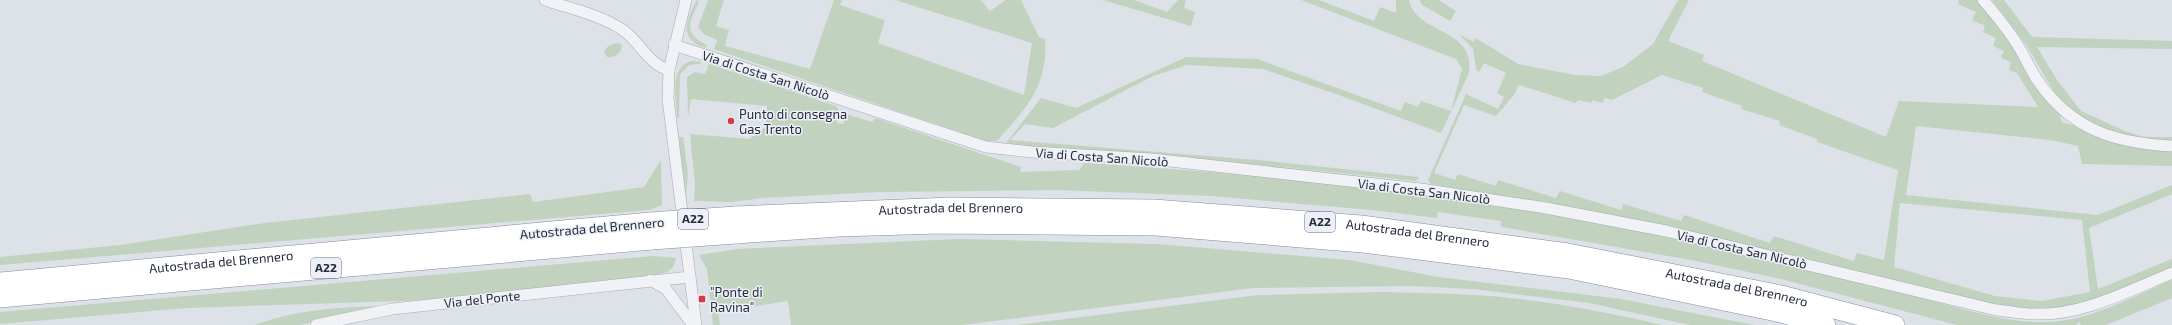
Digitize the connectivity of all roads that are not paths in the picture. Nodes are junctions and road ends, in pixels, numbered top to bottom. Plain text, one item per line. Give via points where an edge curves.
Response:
1 (545, 0) edge
2 (686, 0) edge
3 (1983, 0) edge
4 (674, 45) junction
5 (669, 70) junction
6 (2172, 146) edge
7 (735, 225) junction
8 (651, 231) junction
9 (2172, 273) edge
10 (690, 277) junction
11 (650, 280) junction
12 (0, 282) edge
13 (0, 298) edge
14 (316, 325) edge
15 (693, 325) edge
16 (696, 325) edge
17 (1826, 325) edge
18 (1895, 325) edge

1 - 5 street via 613,24 632,37 660,68
2 - 4 street
3 - 6 street via 2019,47 2038,81 2070,115 2093,131 2112,138
4 - 5 street
4 - 9 street, Via di Costa San Nicolò via 986,147 1152,159 1421,189 1546,208 1666,231 1996,310 2034,314 2065,311 2098,303
5 - 10 street via 670,124
7 - 8 highway, Autostrada del Brennero / A22, bridge
7 - 17 highway, Autostrada del Brennero / A22 via 1156,226 1363,243 1569,269 1777,312
7 - 18 highway, Autostrada del Brennero / A22 via 950,207 1154,209 1361,226 1568,253 1781,295
8 - 12 highway, Autostrada del Brennero / A22
8 - 13 highway, Autostrada del Brennero / A22
10 - 11 street, Via del Ponte
10 - 16 street
11 - 14 street, Via del Ponte via 392,308
11 - 15 street via 666,289

